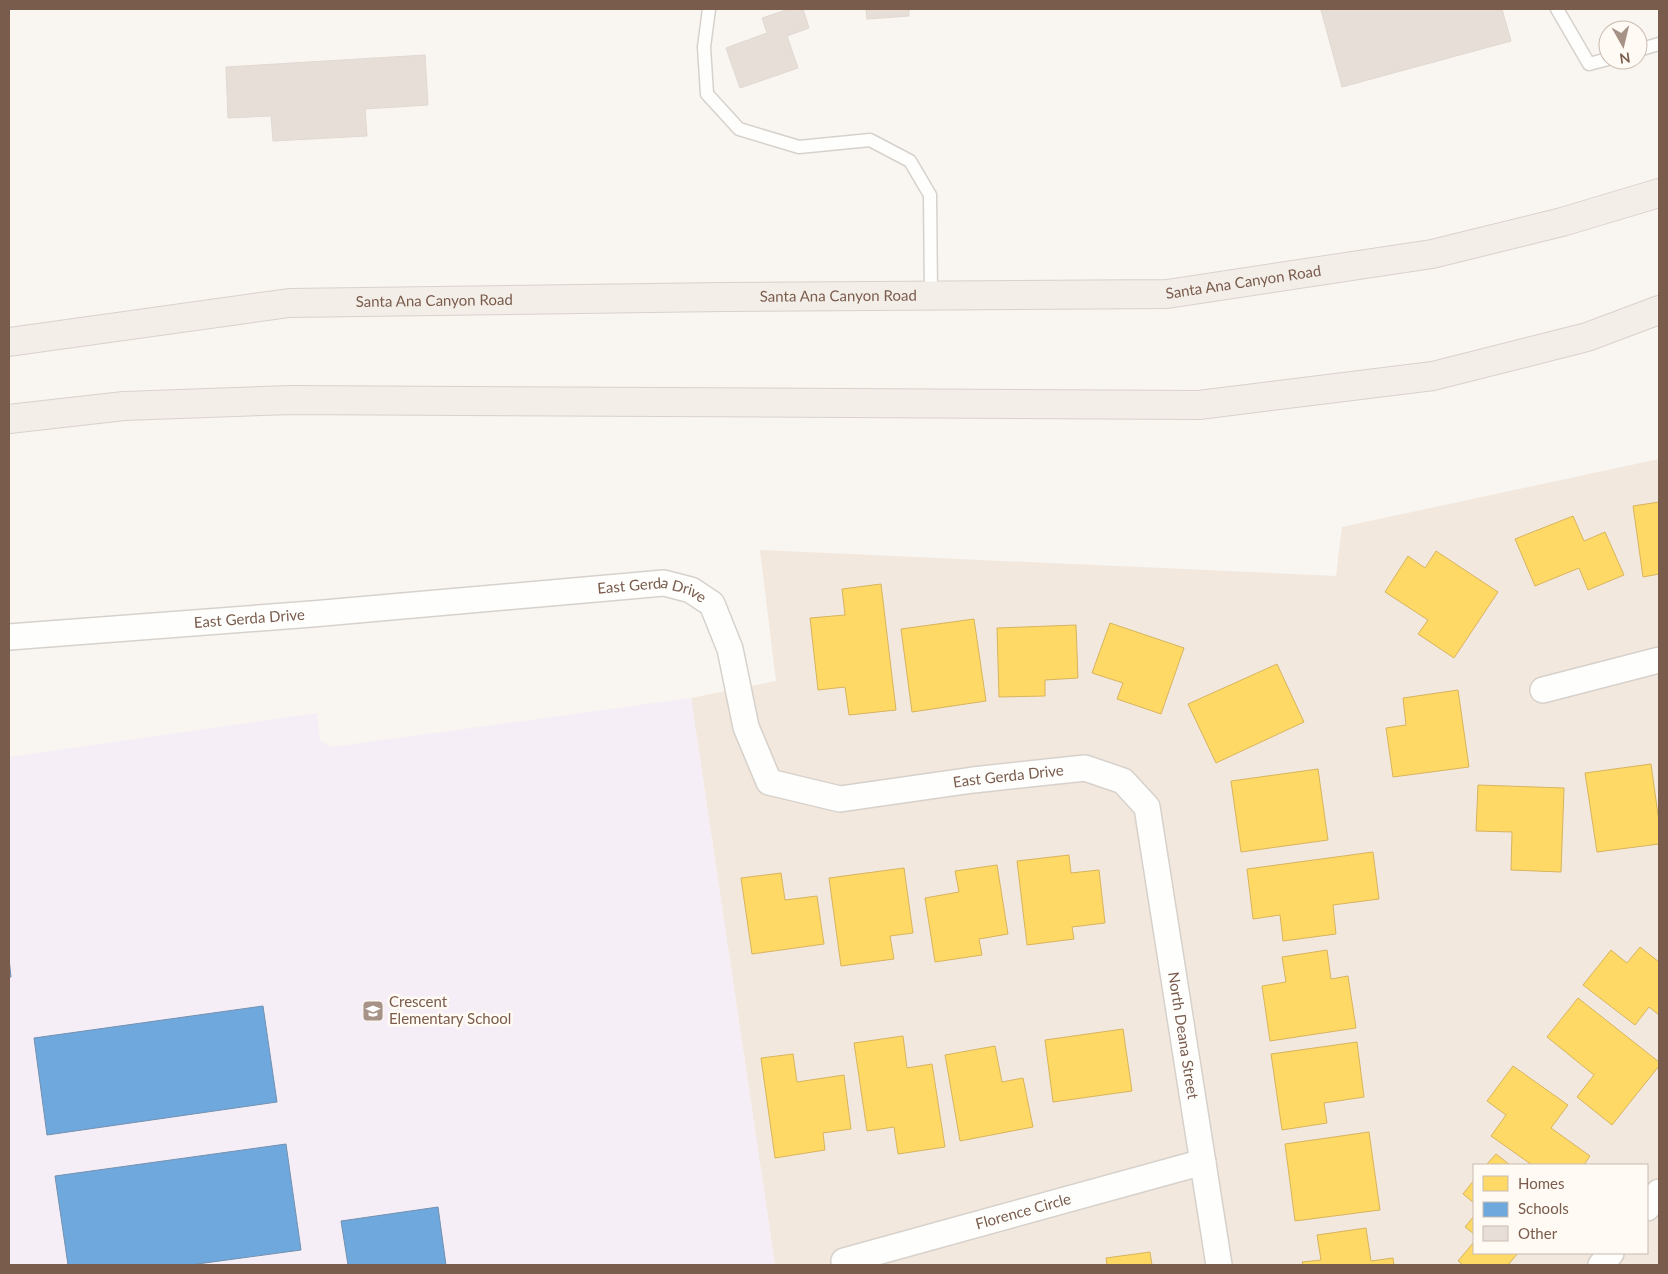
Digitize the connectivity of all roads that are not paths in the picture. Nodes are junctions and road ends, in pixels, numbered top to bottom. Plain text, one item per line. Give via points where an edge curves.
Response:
1 (709, 9) edge
2 (1557, 9) edge
3 (1598, 61) edge
4 (1659, 193) edge
5 (931, 295) junction
6 (1659, 310) edge
7 (9, 342) edge
8 (9, 419) edge
9 (9, 637) edge
10 (1659, 660) edge
11 (1544, 690) dead end
12 (1147, 807) joint
13 (1203, 1162) junction
14 (1659, 1192) edge
15 (1648, 1207) edge
16 (1610, 1254) edge
17 (844, 1261) dead end
18 (1219, 1265) edge
19 (1601, 1265) edge

1 - 5 lane via 704,47 707,94 740,129 799,147 870,140 910,161 930,195
2 - 3 lane via 1589,64
4 - 5 main road, Santa Ana Canyon Road via 1562,222 1432,254 1167,294
5 - 7 main road, Santa Ana Canyon Road via 289,303
6 - 8 main road via 1587,337 1433,376 1199,406 291,400 124,406
9 - 12 street, East Gerda Drive via 664,583 691,590 712,604 730,649 746,727 769,782 840,799 1085,768 1123,781
10 - 11 street
12 - 13 street, North Deana Street
13 - 17 street, Florence Circle
13 - 18 street, North Deana Street
14 - 15 street
16 - 19 street

